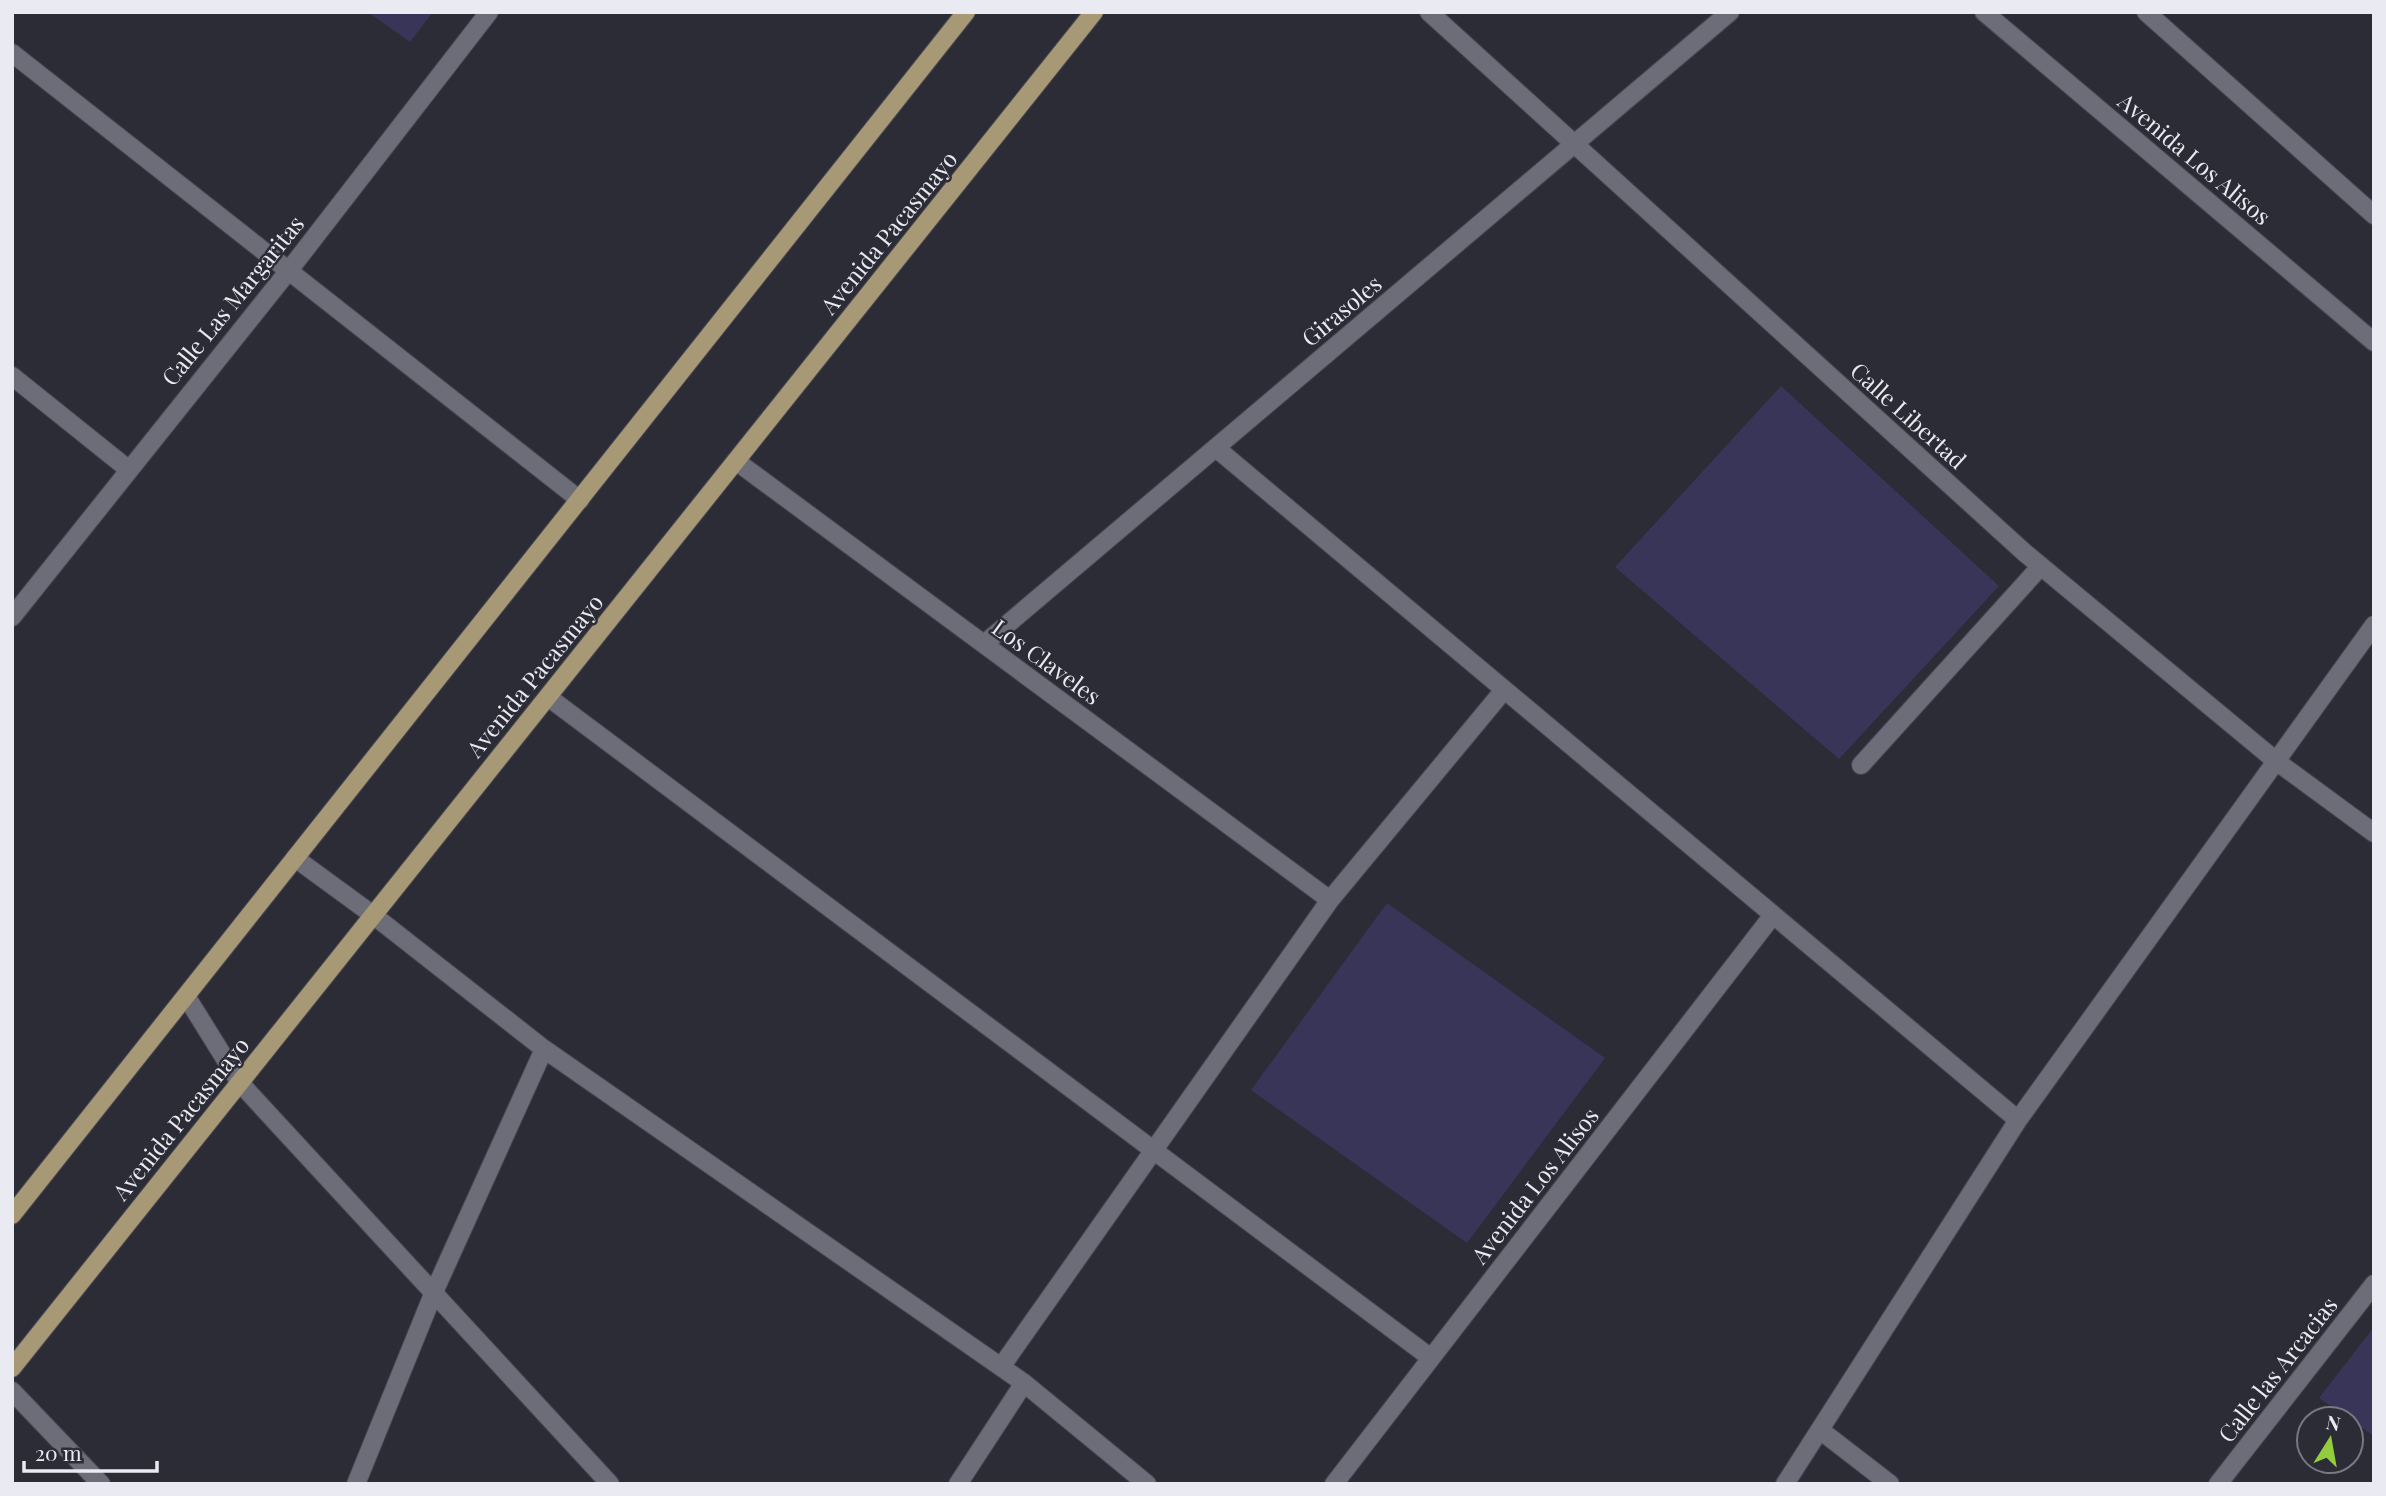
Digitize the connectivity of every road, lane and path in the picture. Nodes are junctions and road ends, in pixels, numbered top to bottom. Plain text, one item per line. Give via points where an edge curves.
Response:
1 (489, 12) edge
2 (966, 12) edge
3 (1094, 12) edge
4 (1429, 12) edge
5 (1730, 12) edge
6 (1984, 12) edge
7 (2146, 12) edge
8 (12, 53) edge
9 (1575, 144) junction
10 (2374, 215) edge
11 (290, 269) junction
12 (2374, 342) edge
13 (12, 376) edge
14 (1216, 448) junction
15 (736, 461) junction
16 (128, 469) junction
17 (580, 500) junction
18 (2041, 566) junction
19 (12, 617) edge
20 (2374, 625) edge
21 (984, 644) junction
22 (1504, 690) junction
23 (548, 697) junction
24 (2276, 761) junction
25 (1861, 765) dead end
26 (2374, 833) edge
27 (295, 858) junction
28 (1330, 900) junction
29 (373, 915) junction
30 (1773, 915) junction
31 (186, 996) junction
32 (544, 1049) junction
33 (240, 1083) junction
34 (2018, 1121) junction
35 (1155, 1151) junction
36 (12, 1215) edge
37 (2374, 1283) edge
38 (434, 1292) junction
39 (1432, 1358) junction
40 (1001, 1367) junction
41 (12, 1368) edge
42 (1024, 1383) junction
43 (12, 1391) edge
44 (1820, 1430) junction
45 (101, 1484) edge
46 (356, 1484) edge
47 (610, 1484) edge
48 (958, 1484) edge
49 (1147, 1484) edge
50 (1334, 1484) edge
51 (1785, 1484) edge
52 (1890, 1484) edge
53 (2218, 1484) edge

1 - 11 street, Calle Las Margaritas
2 - 17 main road
3 - 15 main road, Avenida Pacasmayo
4 - 9 street, Calle Libertad
5 - 9 street, Girasoles
6 - 12 street, Avenida Los Alisos
7 - 10 street
8 - 11 street
9 - 14 street, Girasoles
9 - 18 street, Calle Libertad
11 - 16 street, Calle Las Margaritas
11 - 17 street
13 - 16 street
14 - 21 street, Girasoles
14 - 22 street
15 - 21 street, Los Claveles
15 - 23 main road, Avenida Pacasmayo
16 - 19 street, Calle Las Margaritas
17 - 27 main road
18 - 24 street, Calle Libertad
18 - 25 street
20 - 24 street
21 - 28 street, Los Claveles
22 - 28 street
22 - 30 street
23 - 29 main road, Avenida Pacasmayo
23 - 35 street
24 - 26 street, Calle Libertad
24 - 34 street
27 - 29 street
27 - 31 main road
28 - 35 street
29 - 32 street
29 - 33 main road, Avenida Pacasmayo
30 - 34 street
30 - 39 street, Avenida Los Alisos
31 - 33 street
31 - 36 main road
32 - 38 street
32 - 40 street
33 - 38 street
33 - 41 main road, Avenida Pacasmayo
34 - 44 street
35 - 39 street
35 - 40 street
37 - 53 street, Calle las Arcacias
38 - 46 street
38 - 47 street
39 - 50 street, Avenida Los Alisos
40 - 42 street
42 - 48 street
42 - 49 street
43 - 45 street
44 - 51 street
44 - 52 street

